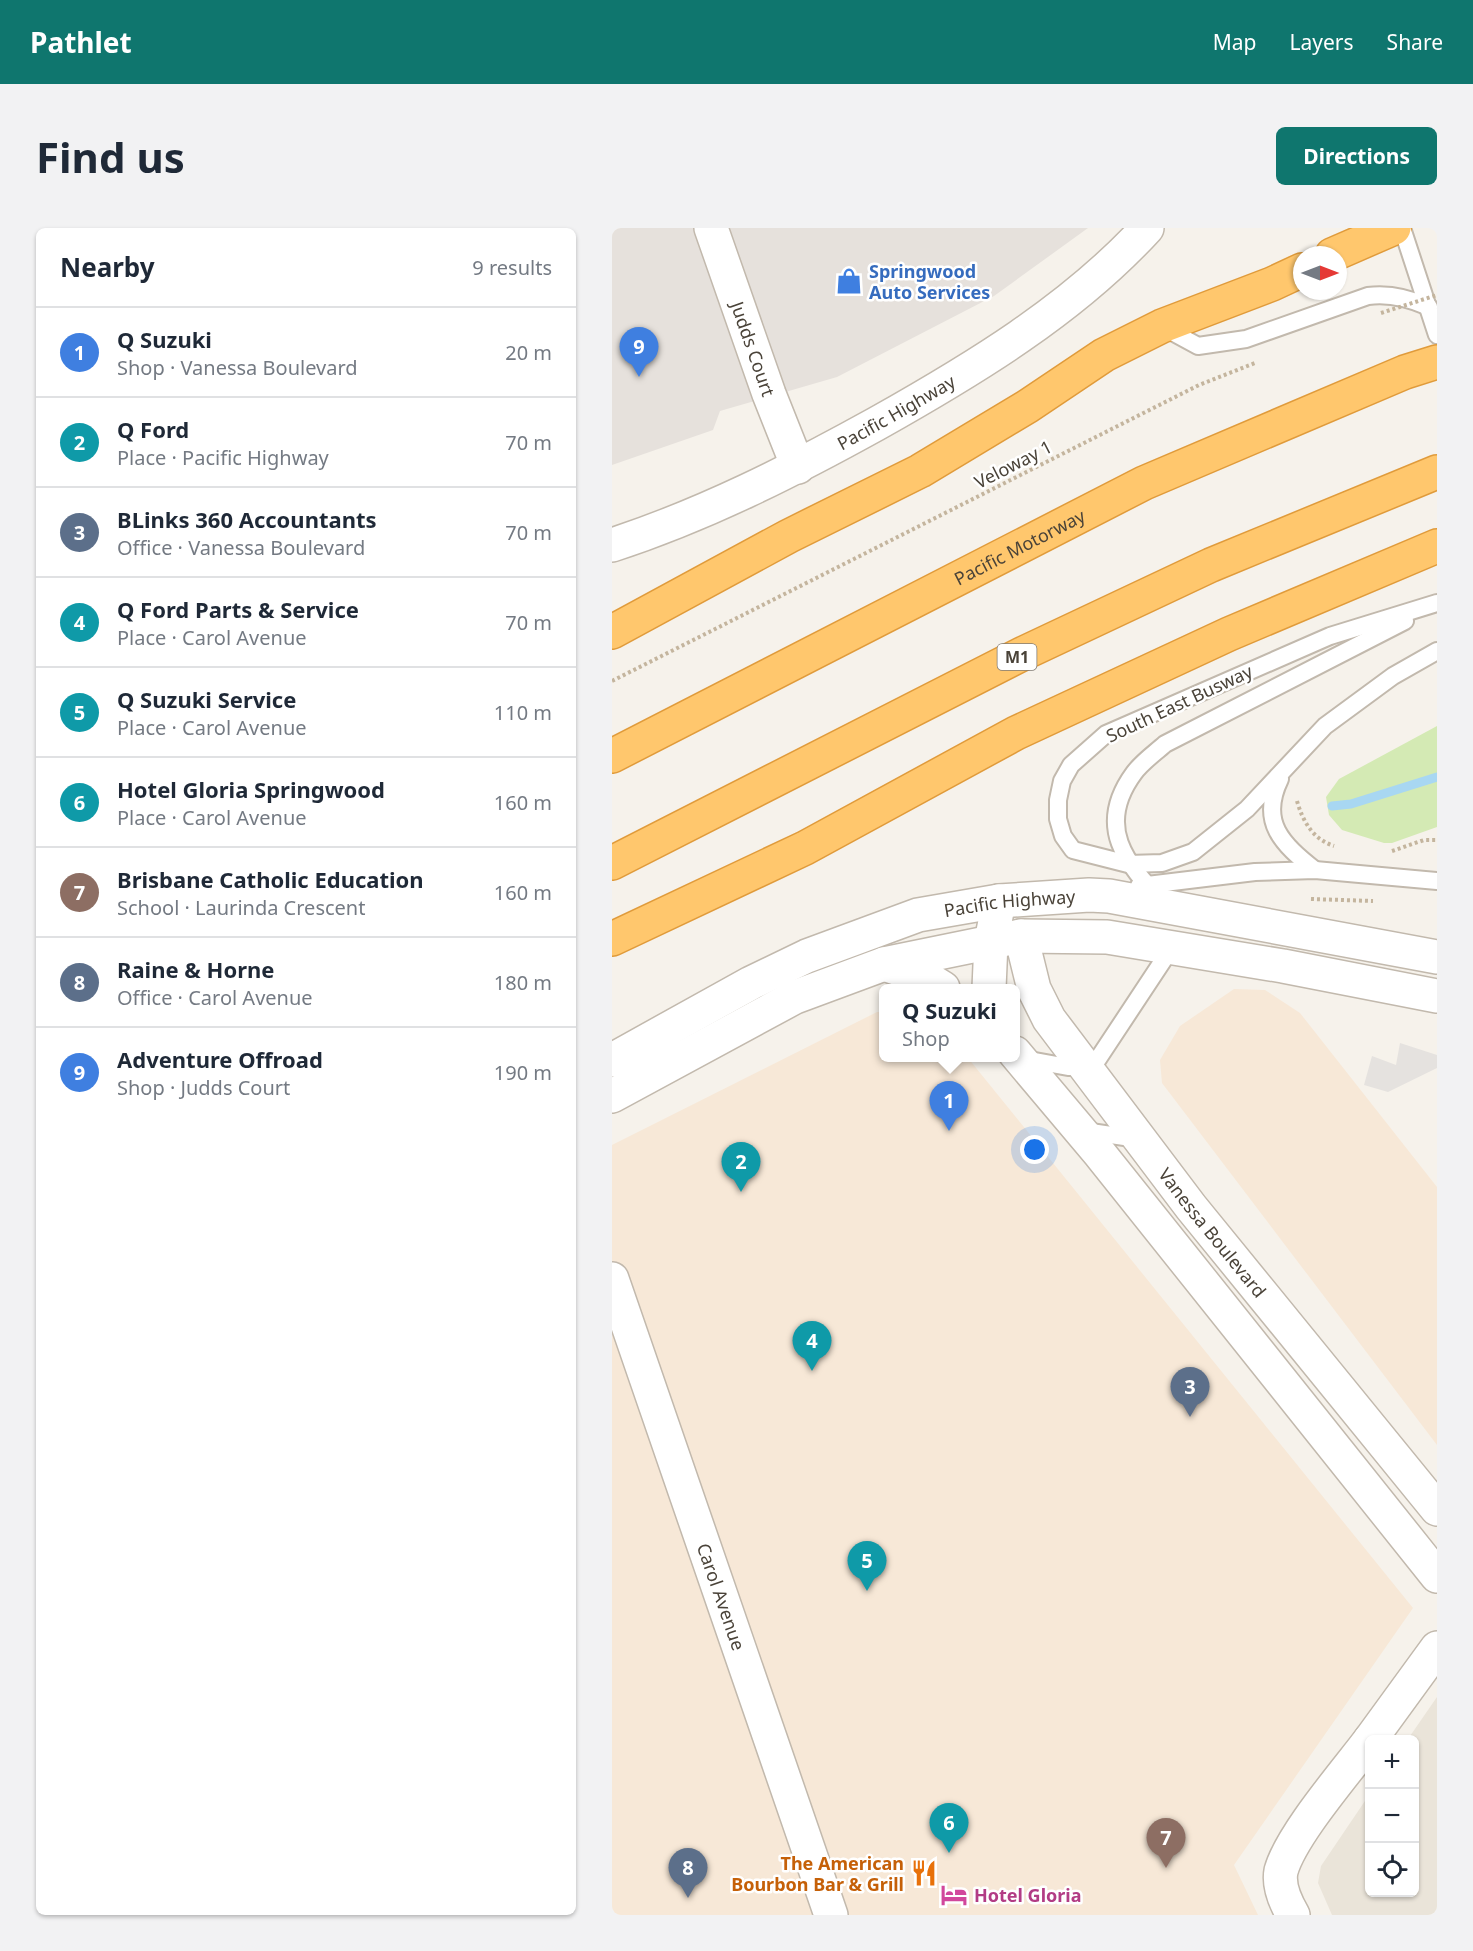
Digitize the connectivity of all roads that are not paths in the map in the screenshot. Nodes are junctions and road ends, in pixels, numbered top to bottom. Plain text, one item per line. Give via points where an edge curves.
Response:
1 (711, 228) edge
2 (1147, 228) edge
3 (1394, 228) edge
4 (1402, 228) edge
5 (1347, 248) edge
6 (1293, 274) edge
7 (1433, 301) edge
8 (1162, 326) junction
9 (1437, 335) edge
10 (1437, 362) edge
11 (798, 467) junction
12 (1435, 473) edge
13 (612, 545) edge
14 (1437, 546) edge
15 (1436, 604) edge
16 (612, 633) edge
17 (1437, 651) edge
18 (612, 756) edge
19 (1286, 765) junction
20 (612, 863) edge
21 (1128, 864) junction
22 (1315, 870) junction
23 (1437, 881) edge
24 (1156, 895) junction
25 (999, 901) junction
26 (612, 939) edge
27 (1006, 939) junction
28 (1172, 947) junction
29 (1437, 957) edge
30 (884, 964) junction
31 (936, 984) edge
32 (990, 984) edge
33 (1437, 996) edge
34 (1020, 1056) edge
35 (1020, 1059) edge
36 (612, 1060) edge
37 (1086, 1067) junction
38 (612, 1096) edge
39 (1079, 1130) junction
40 (1139, 1139) junction
41 (1246, 1275) junction
42 (612, 1279) edge
43 (1214, 1299) junction
44 (1437, 1509) edge
45 (1437, 1576) edge
46 (1437, 1648) edge
47 (1374, 1735) edge
48 (1365, 1747) edge
49 (831, 1915) edge
50 (1293, 1915) edge

1 - 11 street, Judds Court
2 - 11 street, Pacific Highway via 1085,285 1000,349
3 - 5 highway
4 - 7 lane
6 - 8 highway
7 - 8 lane via 1387,294 1368,296 1246,339 1198,346
7 - 9 lane
8 - 16 highway via 1104,355 920,471 789,536
10 - 18 highway, Pacific Motorway via 1144,483
11 - 13 street, Pacific Highway via 667,527
12 - 20 highway, M1 via 1211,565 1033,649
14 - 26 highway via 1229,634 1016,733 805,848
15 - 21 lane, South East Busway via 1165,744 1135,771 1116,805 1118,836
15 - 21 lane, South East Busway via 1330,636 1106,734 1071,765 1062,782 1058,819 1073,850
17 - 19 lane, South East Busway via 1393,676 1325,726
19 - 21 lane, South East Busway via 1247,809 1193,852 1162,862
19 - 22 lane, South East Busway via 1271,796 1276,830 1290,850
21 - 24 lane, South East Busway
22 - 23 lane
22 - 24 lane via 1255,872
24 - 25 street, Pacific Highway
24 - 29 street, Pacific Highway
25 - 27 street, Vanessa Boulevard
25 - 36 street, Pacific Highway via 918,915 807,956
27 - 28 street, Pacific Highway via 1107,937
27 - 30 street, Pacific Highway
27 - 32 street, Vanessa Boulevard
27 - 37 street, Vanessa Boulevard via 1049,1019
28 - 33 street, Pacific Highway
28 - 37 lane via 1113,1039 1098,1059
30 - 31 street
30 - 38 street, Pacific Highway via 795,997
34 - 37 lane via 1068,1067
35 - 39 street
37 - 40 street, Vanessa Boulevard
39 - 40 lane
39 - 43 street
40 - 41 street, Vanessa Boulevard
41 - 43 street
41 - 44 street, Vanessa Boulevard
42 - 49 street, Carol Avenue
43 - 45 street
46 - 47 street
48 - 50 street via 1294,1843 1281,1873 1284,1899

